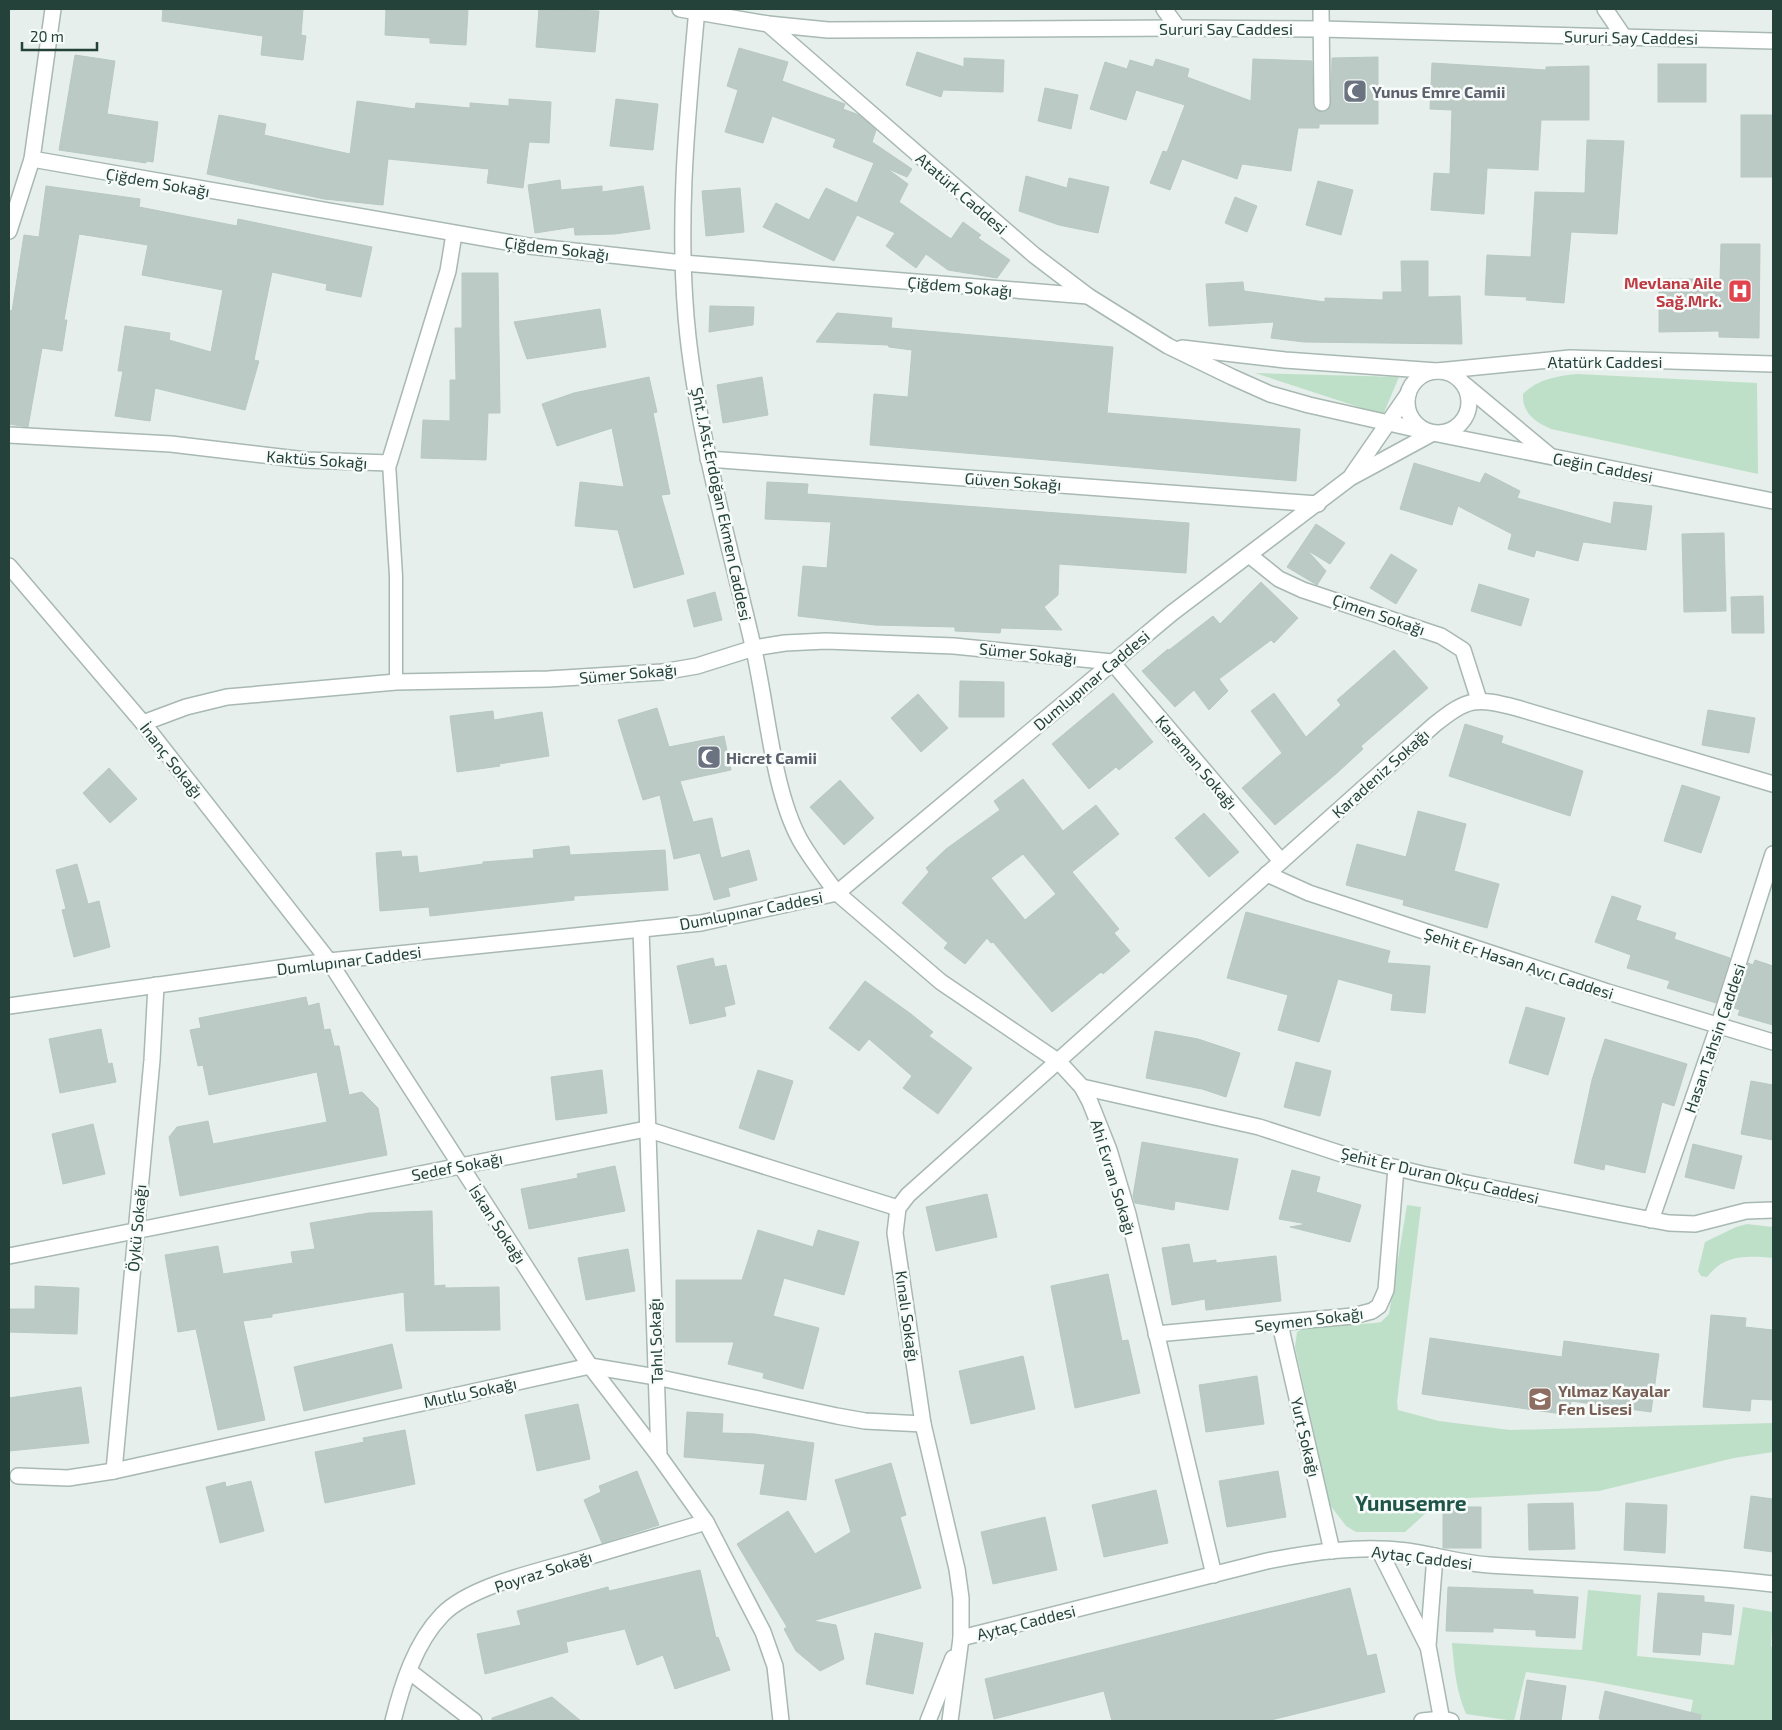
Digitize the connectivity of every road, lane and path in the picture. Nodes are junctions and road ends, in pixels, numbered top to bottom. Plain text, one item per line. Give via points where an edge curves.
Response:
1 (53, 9) edge
2 (680, 9) edge
3 (1164, 9) edge
4 (1321, 9) edge
5 (1605, 9) edge
6 (697, 10) edge
7 (768, 24) junction
8 (1178, 28) junction
9 (1321, 29) junction
10 (1624, 37) junction
11 (1773, 40) edge
12 (1322, 103) dead end
13 (32, 159) junction
14 (9, 231) edge
15 (454, 234) junction
16 (683, 263) junction
17 (1088, 296) junction
18 (1168, 346) junction
19 (1773, 364) edge
20 (1437, 371) junction
21 (1464, 385) junction
22 (1408, 394) junction
23 (1388, 423) junction
24 (1432, 433) junction
25 (9, 435) edge
26 (1550, 456) junction
27 (708, 459) junction
28 (389, 463) junction
29 (1350, 478) junction
30 (1773, 501) edge
31 (1318, 504) junction
32 (1249, 555) junction
33 (9, 566) edge
34 (754, 648) junction
35 (1112, 662) junction
36 (396, 682) junction
37 (1479, 700) junction
38 (144, 723) junction
39 (1773, 784) edge
40 (1773, 854) edge
41 (1281, 861) junction
42 (1267, 874) junction
43 (837, 893) junction
44 (641, 929) junction
45 (329, 961) junction
46 (156, 985) junction
47 (9, 1006) edge
48 (1718, 1027) junction
49 (1773, 1042) edge
50 (1059, 1062) junction
51 (1082, 1087) junction
52 (646, 1129) junction
53 (460, 1165) junction
54 (1396, 1168) junction
55 (898, 1208) junction
56 (1773, 1210) edge
57 (1651, 1220) junction
58 (136, 1230) junction
59 (9, 1256) edge
60 (1280, 1324) junction
61 (1156, 1334) junction
62 (590, 1366) junction
63 (656, 1377) junction
64 (923, 1424) junction
65 (659, 1456) junction
66 (114, 1471) junction
67 (18, 1476) dead end
68 (706, 1522) junction
69 (1379, 1550) junction
70 (1332, 1551) junction
71 (1435, 1556) junction
72 (1214, 1575) junction
73 (1773, 1584) edge
74 (961, 1638) junction
75 (1428, 1646) junction
76 (409, 1671) junction
77 (1445, 1720) edge
78 (393, 1721) edge
79 (474, 1721) edge
80 (781, 1721) edge
81 (928, 1721) edge
82 (950, 1721) edge
83 (1422, 1721) edge

1 - 13 street
2 - 6 street, Sururi Say Caddesi
3 - 8 street
4 - 9 street
5 - 10 street
6 - 7 street, Sururi Say Caddesi
6 - 16 street, Şht.J.Ast.Erdoğan Ekmen Caddesi via 683,203
7 - 8 street, Sururi Say Caddesi via 828,30
7 - 17 street, Atatürk Caddesi via 1034,255
8 - 9 street, Sururi Say Caddesi
9 - 10 street, Sururi Say Caddesi
9 - 12 street
10 - 11 street, Sururi Say Caddesi
13 - 14 street
13 - 15 street, Çiğdem Sokağı
15 - 16 street, Çiğdem Sokağı
15 - 28 street, Kaktüs Sokağı via 448,271
16 - 17 street, Çiğdem Sokağı
16 - 27 street, Şht.J.Ast.Erdoğan Ekmen Caddesi via 688,337
17 - 18 street, Atatürk Caddesi
18 - 20 street, Atatürk Caddesi via 1240,356
18 - 23 street, Atatürk Caddesi via 1270,394
19 - 20 street, Atatürk Caddesi via 1570,358
20 - 21 street, Atatürk Caddesi via 1457,377
20 - 22 street, Atatürk Caddesi via 1419,378
21 - 24 street, Atatürk Caddesi via 1468,394 1467,415 1452,430
21 - 26 street
22 - 23 street, Dumlupınar Caddesi
22 - 24 street via 1409,414 1414,422
23 - 24 street, Atatürk Caddesi
23 - 29 street, Dumlupınar Caddesi
24 - 26 street, Geğin Caddesi
24 - 29 street, Dumlupınar Caddesi
25 - 28 street, Kaktüs Sokağı via 172,444 306,460
26 - 30 street, Geğin Caddesi
27 - 31 street, Güven Sokağı
27 - 34 street, Şht.J.Ast.Erdoğan Ekmen Caddesi
28 - 36 lane via 396,576
29 - 31 street, Dumlupınar Caddesi
31 - 32 street, Dumlupınar Caddesi
32 - 35 street, Dumlupınar Caddesi
32 - 37 street, Çimen Sokağı via 1278,579 1303,590 1442,636 1455,644 1463,650
33 - 38 street, İnanç Sokağı
34 - 35 street, Sümer Sokağı via 826,641 996,649
34 - 36 street, Sümer Sokağı via 697,666 662,672 548,679
34 - 43 street, Şht.J.Ast.Erdoğan Ekmen Caddesi via 788,810 800,840
35 - 41 street, Karaman Sokağı
35 - 43 street, Dumlupınar Caddesi
36 - 38 street, Sümer Sokağı via 227,697 186,707
37 - 39 street via 1517,708
37 - 41 street, Karadeniz Sokağı via 1464,703 1434,725
38 - 45 street, İnanç Sokağı
40 - 48 street, Hasan Tahsin Caddesi
41 - 42 street, Karadeniz Sokağı
42 - 48 street, Şehit Er Hasan Avcı Caddesi via 1309,893
42 - 50 street, Karadeniz Sokağı
43 - 44 street, Dumlupınar Caddesi via 700,923
43 - 50 street, Ahi Evran Sokağı via 941,982
44 - 45 street, Dumlupınar Caddesi
44 - 52 street, Tahıl Sokağı
45 - 46 street, Dumlupınar Caddesi
45 - 53 street, İskan Sokağı
46 - 47 street, Dumlupınar Caddesi
46 - 58 street, Öykü Sokağı
48 - 49 street, Şehit Er Hasan Avcı Caddesi
48 - 57 street, Hasan Tahsin Caddesi
50 - 51 street, Ahi Evran Sokağı
50 - 55 street
51 - 54 street, Şehit Er Duran Okçu Caddesi via 1259,1127
51 - 61 street, Ahi Evran Sokağı via 1119,1182
52 - 53 street, Sedef Sokağı
52 - 55 street, Sedef Sokağı
52 - 63 street, Tahıl Sokağı
53 - 58 street, Sedef Sokağı
53 - 62 street, İskan Sokağı
54 - 57 street, Şehit Er Duran Okçu Caddesi
54 - 60 street, Seymen Sokağı via 1386,1290 1379,1306 1354,1316
55 - 64 street, Kınalı Sokağı via 896,1233
56 - 57 street, Şehit Er Duran Okçu Caddesi via 1746,1211 1695,1224
58 - 59 street, Sedef Sokağı
58 - 66 street, Öykü Sokağı
60 - 61 street, Seymen Sokağı
60 - 70 street, Yurt Sokağı
61 - 72 street, Ahi Evran Sokağı
62 - 63 street, Mutlu Sokağı
62 - 65 street, İskan Sokağı
62 - 66 street, Mutlu Sokağı
63 - 64 street, Mutlu Sokağı via 865,1421
63 - 65 street, Tahıl Sokağı
64 - 74 street, Kınalı Sokağı via 957,1569
65 - 68 street
66 - 67 street, Mutlu Sokağı via 68,1478
68 - 76 street, Poyraz Sokağı via 505,1581 458,1602 430,1629
68 - 80 street via 766,1640 775,1666
69 - 70 street, Aytaç Caddesi
69 - 71 street, Aytaç Caddesi
69 - 75 street
70 - 72 street, Aytaç Caddesi via 1292,1556
71 - 73 street, Aytaç Caddesi via 1486,1565 1695,1576
71 - 75 street
72 - 74 street, Aytaç Caddesi
74 - 81 street
74 - 82 street
75 - 77 street
76 - 78 street, Poyraz Sokağı
76 - 79 street
77 - 83 street

